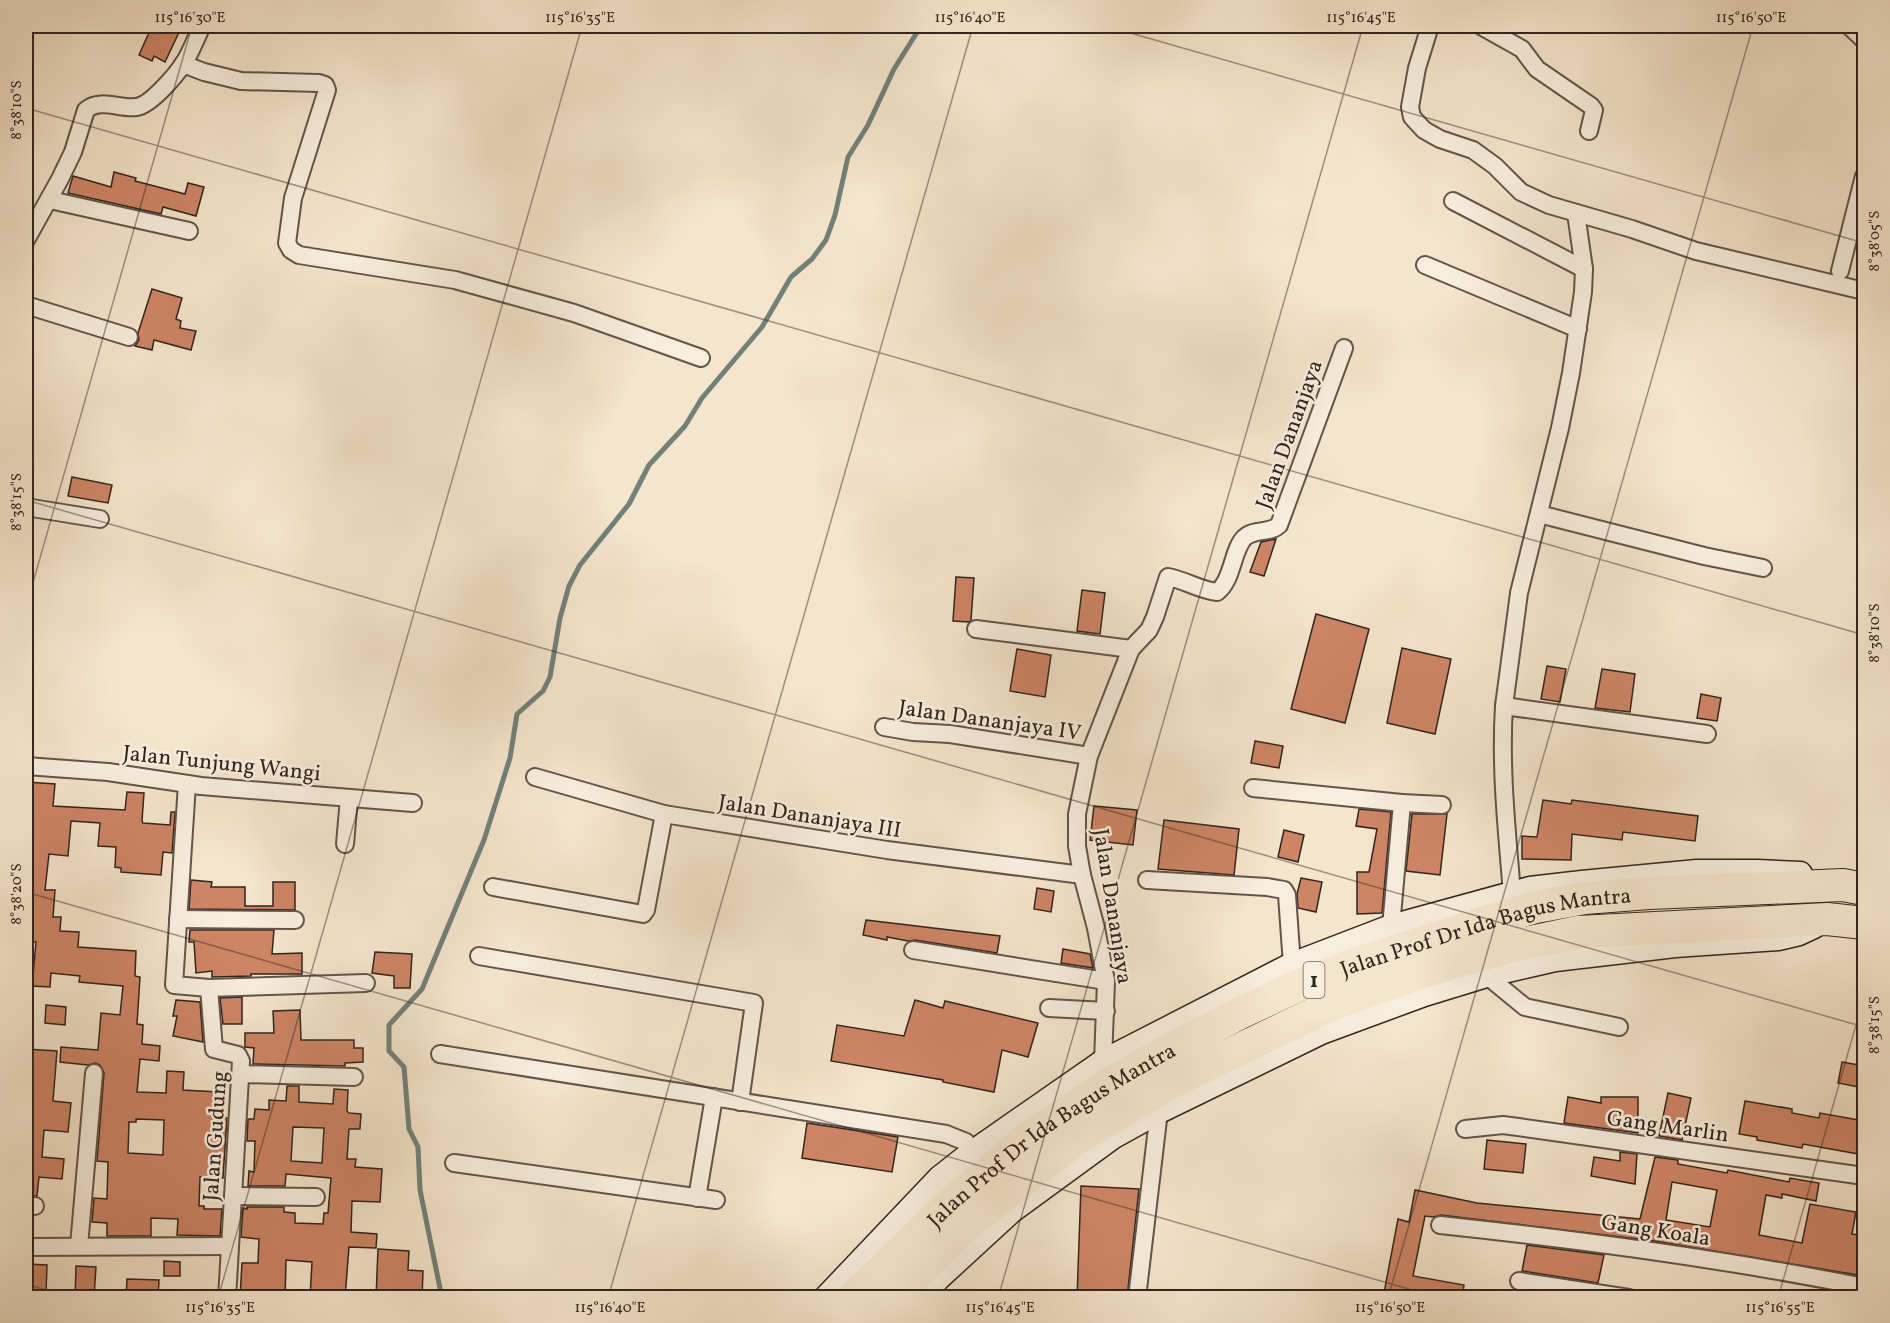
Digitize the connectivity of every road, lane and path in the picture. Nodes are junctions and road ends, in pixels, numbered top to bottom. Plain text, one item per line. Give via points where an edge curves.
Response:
1 (202, 26) edge
2 (1430, 26) edge
3 (1481, 26) edge
4 (1849, 26) edge
5 (1864, 40) edge
6 (183, 64) junction
7 (1589, 131) dead end
8 (1864, 176) edge
9 (50, 200) junction
10 (1453, 201) dead end
11 (1576, 213) junction
12 (189, 231) dead end
13 (26, 240) edge
14 (1425, 265) dead end
15 (1584, 270) junction
16 (1840, 271) dead end
17 (1864, 291) edge
18 (26, 306) edge
19 (1578, 329) junction
20 (129, 338) dead end
21 (1344, 348) dead end
22 (701, 358) dead end
23 (26, 507) edge
24 (1539, 514) junction
25 (100, 519) dead end
26 (1763, 568) dead end
27 (976, 629) dead end
28 (1131, 649) junction
29 (1504, 706) junction
30 (884, 727) dead end
31 (1707, 734) dead end
32 (1089, 756) junction
33 (26, 766) edge
34 (535, 777) dead end
35 (187, 784) junction
36 (1253, 788) dead end
37 (349, 798) junction
38 (412, 803) dead end
39 (1402, 803) junction
40 (1442, 805) dead end
41 (664, 814) junction
42 (345, 844) dead end
43 (1082, 875) junction
44 (1147, 880) dead end
45 (493, 887) dead end
46 (1854, 887) edge
47 (1512, 894) junction
48 (178, 919) junction
49 (1827, 919) junction
50 (296, 920) dead end
51 (1864, 923) edge
52 (1391, 927) junction
53 (913, 950) dead end
54 (478, 956) dead end
55 (1292, 965) junction
56 (1486, 975) junction
57 (1106, 981) junction
58 (366, 983) dead end
59 (209, 988) junction
60 (1392, 994) junction
61 (1049, 1008) dead end
62 (1106, 1011) junction
63 (1619, 1027) dead end
64 (440, 1054) dead end
65 (1103, 1062) junction
66 (94, 1073) dead end
67 (241, 1074) junction
68 (354, 1077) dead end
69 (714, 1098) junction
70 (740, 1102) junction
71 (1159, 1111) junction
72 (1465, 1130) dead end
73 (454, 1163) dead end
74 (1864, 1176) edge
75 (985, 1180) junction
76 (233, 1196) junction
77 (316, 1197) dead end
78 (697, 1198) junction
79 (716, 1200) dead end
80 (1440, 1225) dead end
81 (80, 1246) junction
82 (230, 1246) junction
83 (26, 1247) edge
84 (1519, 1281) dead end
85 (1864, 1287) edge
86 (227, 1298) edge
87 (826, 1298) edge
88 (854, 1298) edge
89 (895, 1298) edge
90 (920, 1298) edge
91 (1137, 1298) edge
92 (1629, 1298) edge

1 - 6 street
2 - 11 street via 1417,68 1410,107 1412,117 1440,139 1473,150 1521,192 1549,206
3 - 7 street via 1522,48 1537,69 1591,106 1594,110
4 - 5 street
6 - 9 street via 142,106 98,104 86,110 73,152
6 - 22 street via 241,81 325,85 327,90 293,198 288,243 299,255 455,280 574,313
8 - 16 street
9 - 12 street
9 - 13 street
10 - 15 street
11 - 15 street
11 - 17 street via 1696,251
14 - 19 street
15 - 19 street
18 - 20 street
19 - 24 street
21 - 28 street, Jalan Dananjaya via 1279,525 1274,530 1243,538 1217,592 1168,577 1149,630
23 - 25 street
24 - 26 street
24 - 29 street via 1520,593
27 - 28 street
28 - 32 street, Jalan Dananjaya
29 - 31 street
29 - 47 street via 1501,747
30 - 32 street, Jalan Dananjaya IV
32 - 43 street, Jalan Dananjaya via 1077,814
33 - 35 street, Jalan Tunjung Wangi via 108,772
34 - 41 street, Jalan Dananjaya III
35 - 37 street, Jalan Tunjung Wangi
35 - 48 street
36 - 39 street
37 - 38 street, Jalan Tunjung Wangi
37 - 42 street
39 - 40 street
39 - 52 street
41 - 43 street, Jalan Dananjaya III via 887,850
41 - 45 street via 643,914
43 - 57 street, Jalan Dananjaya
44 - 55 street via 1284,890
46 - 47 street via 1807,875 1697,872
46 - 75 highway, Jalan Prof Dr Ida Bagus Mantra / 1 via 1584,898 1536,907 1352,965 1250,1008 1116,1080 1033,1134
47 - 52 street
48 - 50 street
48 - 59 street via 174,985
49 - 51 highway, Jalan Prof Dr Ida Bagus Mantra / 1
49 - 56 street via 1778,939 1675,945 1555,959
49 - 60 highway, Jalan Prof Dr Ida Bagus Mantra / 1 via 1578,932 1516,945
52 - 55 street
53 - 57 street
54 - 70 street via 754,1003
55 - 65 street
56 - 60 street
56 - 63 street via 1525,1006
57 - 62 street, Jalan Dananjaya
58 - 59 street
59 - 67 street, Jalan Gudung via 214,1049 238,1055
60 - 71 street
60 - 75 highway, Jalan Prof Dr Ida Bagus Mantra / 1 via 1336,1003 1168,1084 1075,1140
61 - 62 street
62 - 65 street, Jalan Dananjaya
64 - 69 street
65 - 75 street
66 - 81 street
67 - 68 street
67 - 76 street, Jalan Gudung
69 - 70 street
69 - 78 street
70 - 75 street via 946,1134 966,1142
71 - 75 street via 1112,1137
71 - 91 street
72 - 74 street, Gang Marlin via 1503,1125
73 - 78 street
75 - 87 street via 940,1178
75 - 88 highway, Jalan Prof Dr Ida Bagus Mantra / 1 via 952,1202
75 - 89 highway, Jalan Prof Dr Ida Bagus Mantra / 1 via 964,1227
75 - 90 street via 938,1278
76 - 77 street
76 - 82 street, Jalan Gudung
78 - 79 street
80 - 85 street, Gang Koala via 1615,1244
81 - 82 street
81 - 83 street
82 - 86 street, Jalan Gudung
84 - 92 street

